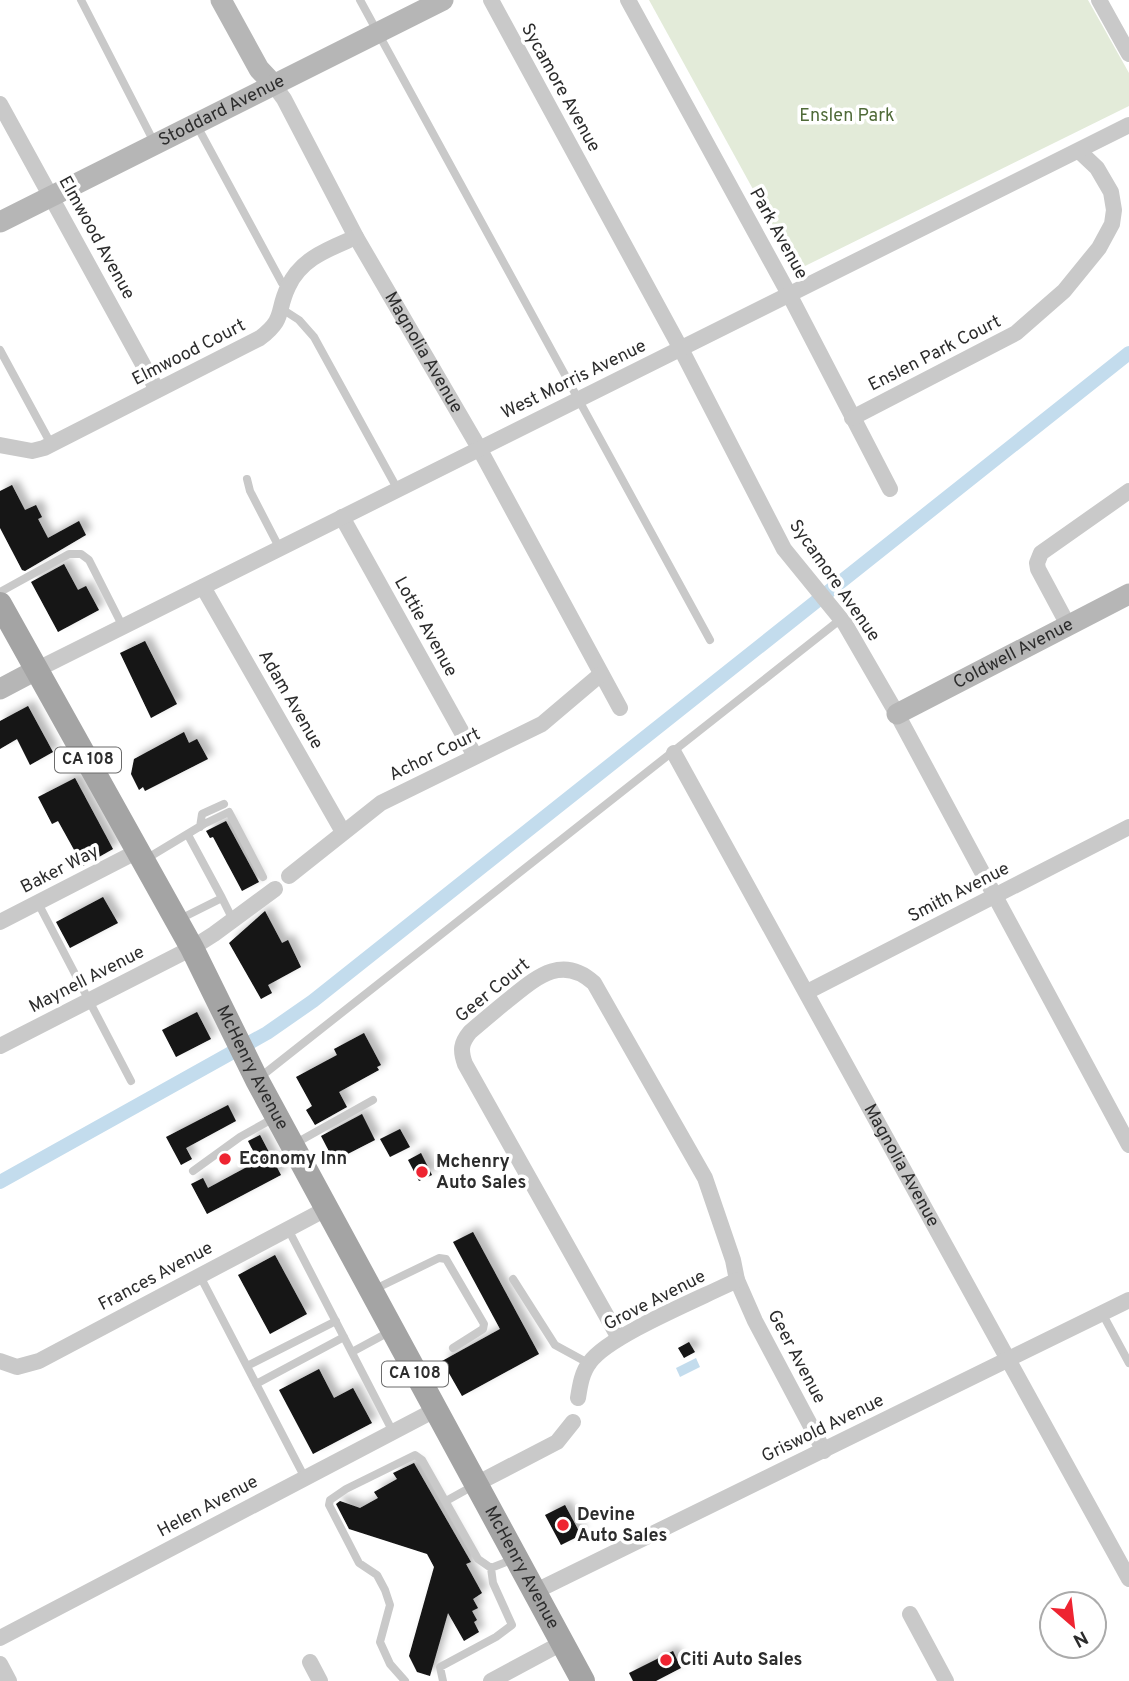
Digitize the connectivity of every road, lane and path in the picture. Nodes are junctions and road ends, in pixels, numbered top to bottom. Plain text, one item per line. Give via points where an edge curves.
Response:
1 (81, 0) edge
2 (221, 0) edge
3 (360, 0) edge
4 (443, 0) edge
5 (491, 0) edge
6 (628, 0) edge
7 (1099, 0) edge
8 (378, 33) junction
9 (1129, 54) edge
10 (273, 84) junction
11 (0, 104) edge
12 (196, 124) junction
13 (1129, 125) edge
14 (155, 145) junction
15 (1079, 151) junction
16 (52, 196) junction
17 (0, 222) edge
18 (356, 237) junction
19 (288, 287) junction
20 (789, 296) junction
21 (282, 309) junction
22 (0, 349) edge
23 (681, 349) junction
24 (157, 390) junction
25 (580, 398) junction
26 (852, 418) junction
27 (0, 444) edge
28 (51, 444) junction
29 (479, 448) junction
30 (247, 479) dead end
31 (890, 489) dead end
32 (398, 490) junction
33 (1129, 491) edge
34 (342, 517) junction
35 (281, 549) junction
36 (204, 587) junction
37 (0, 592) edge
38 (1129, 594) edge
39 (0, 604) edge
40 (837, 612) junction
41 (1068, 625) junction
42 (124, 627) junction
43 (710, 640) dead end
44 (36, 670) junction
45 (601, 674) junction
46 (0, 689) edge
47 (620, 708) dead end
48 (897, 714) junction
49 (674, 753) junction
50 (475, 756) junction
51 (224, 804) dead end
52 (200, 827) junction
53 (1129, 827) edge
54 (343, 832) junction
55 (188, 835) junction
56 (141, 856) junction
57 (289, 876) dead end
58 (269, 883) joint
59 (994, 896) junction
60 (222, 898) junction
61 (38, 903) junction
62 (233, 920) junction
63 (177, 921) junction
64 (0, 922) edge
65 (192, 948) junction
66 (807, 992) junction
67 (89, 1000) junction
68 (0, 1046) edge
69 (253, 1072) junction
70 (131, 1081) dead end
71 (373, 1100) dead end
72 (277, 1116) junction
73 (292, 1145) junction
74 (1129, 1145) edge
75 (193, 1171) dead end
76 (326, 1209) junction
77 (288, 1229) junction
78 (200, 1276) junction
79 (513, 1279) dead end
80 (737, 1280) junction
81 (370, 1291) junction
82 (1129, 1300) edge
83 (1102, 1313) junction
84 (336, 1321) junction
85 (392, 1331) junction
86 (344, 1337) junction
87 (619, 1338) junction
88 (453, 1348) dead end
89 (352, 1352) junction
90 (1007, 1359) junction
91 (0, 1361) edge
92 (589, 1363) junction
93 (1129, 1363) edge
94 (247, 1366) junction
95 (256, 1384) junction
96 (578, 1398) dead end
97 (435, 1410) junction
98 (573, 1422) dead end
99 (393, 1432) junction
100 (824, 1451) junction
101 (305, 1478) junction
102 (476, 1484) junction
103 (446, 1501) junction
104 (516, 1558) junction
105 (491, 1568) junction
106 (1129, 1579) edge
107 (534, 1592) junction
108 (910, 1614) dead end
109 (0, 1638) edge
110 (562, 1643) junction
111 (310, 1662) dead end
112 (0, 1664) edge
113 (578, 1679) edge
114 (9, 1681) edge
115 (320, 1681) edge
116 (405, 1681) edge
117 (443, 1681) edge
118 (491, 1681) edge
119 (946, 1681) edge

1 - 14 lane
2 - 10 street, Magnolia Avenue via 259,69
3 - 8 lane
4 - 8 street, Stoddard Avenue
5 - 23 street, Sycamore Avenue
6 - 20 street, Park Avenue
7 - 9 street
8 - 10 street, Stoddard Avenue
8 - 25 lane
10 - 12 street, Stoddard Avenue
10 - 18 street, Magnolia Avenue
11 - 16 street, Elmwood Avenue
12 - 14 street, Stoddard Avenue
12 - 19 lane
13 - 15 street, West Morris Avenue
14 - 16 street, Stoddard Avenue
15 - 20 street, West Morris Avenue
15 - 26 street, Enslen Park Court via 1097,168 1111,192 1114,210 1099,248 1064,291 1016,333
16 - 17 street, Stoddard Avenue
16 - 24 street, Elmwood Avenue
18 - 19 street, Elmwood Court via 318,254
18 - 29 street, Magnolia Avenue
19 - 21 street, Elmwood Court
20 - 23 street, West Morris Avenue
20 - 26 street, Park Avenue
21 - 24 street, Elmwood Court via 260,338
21 - 32 lane via 314,337
22 - 28 lane
23 - 25 street, West Morris Avenue
23 - 40 street, Sycamore Avenue via 784,549
24 - 28 street, Elmwood Court
25 - 29 street, West Morris Avenue
25 - 43 lane
26 - 31 street, Park Avenue
27 - 28 street, Elmwood Court via 32,451
29 - 32 street, West Morris Avenue
29 - 45 street, Magnolia Avenue
30 - 35 lane
32 - 34 street, West Morris Avenue
33 - 41 street via 1041,553 1038,569
34 - 35 street, West Morris Avenue
34 - 50 street, Lottie Avenue
35 - 36 street, West Morris Avenue
36 - 42 street, West Morris Avenue
36 - 54 street, Adam Avenue
37 - 42 lane via 69,554 82,554
38 - 41 street, Coldwell Avenue
39 - 44 main road, McHenry Avenue / CA 108
40 - 48 street, Sycamore Avenue
40 - 49 lane
41 - 48 street, Coldwell Avenue
42 - 44 street, West Morris Avenue
44 - 46 street
44 - 56 main road, McHenry Avenue / CA 108
45 - 47 street, Magnolia Avenue
45 - 50 street, Achor Court via 542,724
48 - 59 street, Sycamore Avenue
49 - 66 street, Magnolia Avenue
49 - 69 lane
50 - 54 street, Achor Court via 381,803
51 - 52 lane via 202,814
52 - 55 lane
52 - 58 lane via 229,812
53 - 59 street, Smith Avenue
54 - 57 street, Achor Court
55 - 56 lane
55 - 60 lane
56 - 61 street, Baker Way
56 - 63 main road, McHenry Avenue / CA 108
58 - 62 street
59 - 66 street, Smith Avenue
59 - 74 street, Sycamore Avenue
60 - 62 lane
60 - 63 lane
61 - 64 street, Baker Way
61 - 67 lane
62 - 65 street
63 - 65 main road, McHenry Avenue / CA 108
65 - 67 street, Maynell Avenue
65 - 69 main road, McHenry Avenue / CA 108
66 - 90 street, Magnolia Avenue
67 - 68 street, Maynell Avenue
67 - 70 lane
69 - 72 main road, McHenry Avenue / CA 108
71 - 73 lane
72 - 73 main road, McHenry Avenue / CA 108
72 - 75 lane
73 - 76 main road, McHenry Avenue / CA 108
76 - 77 street, Frances Avenue
76 - 81 main road, McHenry Avenue / CA 108
77 - 78 street, Frances Avenue
77 - 84 lane
78 - 91 street, Frances Avenue via 39,1361 17,1367
78 - 94 lane
79 - 92 lane via 555,1345
80 - 87 street, Grove Avenue
80 - 87 street, Geer Court via 705,1178 601,994 578,973 545,973 470,1031 461,1054
80 - 100 street, Geer Avenue
81 - 85 main road, McHenry Avenue / CA 108
81 - 88 lane via 439,1258 446,1259 484,1324
82 - 83 street, Griswold Avenue
83 - 90 street, Griswold Avenue
83 - 93 lane
84 - 86 lane
84 - 94 lane
85 - 89 lane
85 - 97 main road, McHenry Avenue / CA 108
86 - 89 lane
86 - 95 lane
87 - 92 street, Grove Avenue
89 - 99 lane
90 - 100 street, Griswold Avenue
90 - 106 street, Magnolia Avenue
92 - 96 street
94 - 95 lane
95 - 101 lane
97 - 99 street, Helen Avenue
97 - 102 main road, McHenry Avenue / CA 108
98 - 102 street via 556,1442
99 - 101 street, Helen Avenue
100 - 107 street, Griswold Avenue
101 - 109 street, Helen Avenue
102 - 103 lane
102 - 104 main road, McHenry Avenue / CA 108
103 - 105 lane via 478,1559
103 - 116 lane via 415,1455 330,1500 359,1563 377,1576 385,1590 390,1605 380,1642
104 - 105 lane
104 - 107 main road, McHenry Avenue / CA 108
105 - 117 lane via 512,1625 440,1667
107 - 110 main road, McHenry Avenue / CA 108
108 - 119 street
110 - 113 main road, McHenry Avenue / CA 108
110 - 118 street
111 - 115 street
112 - 114 street

